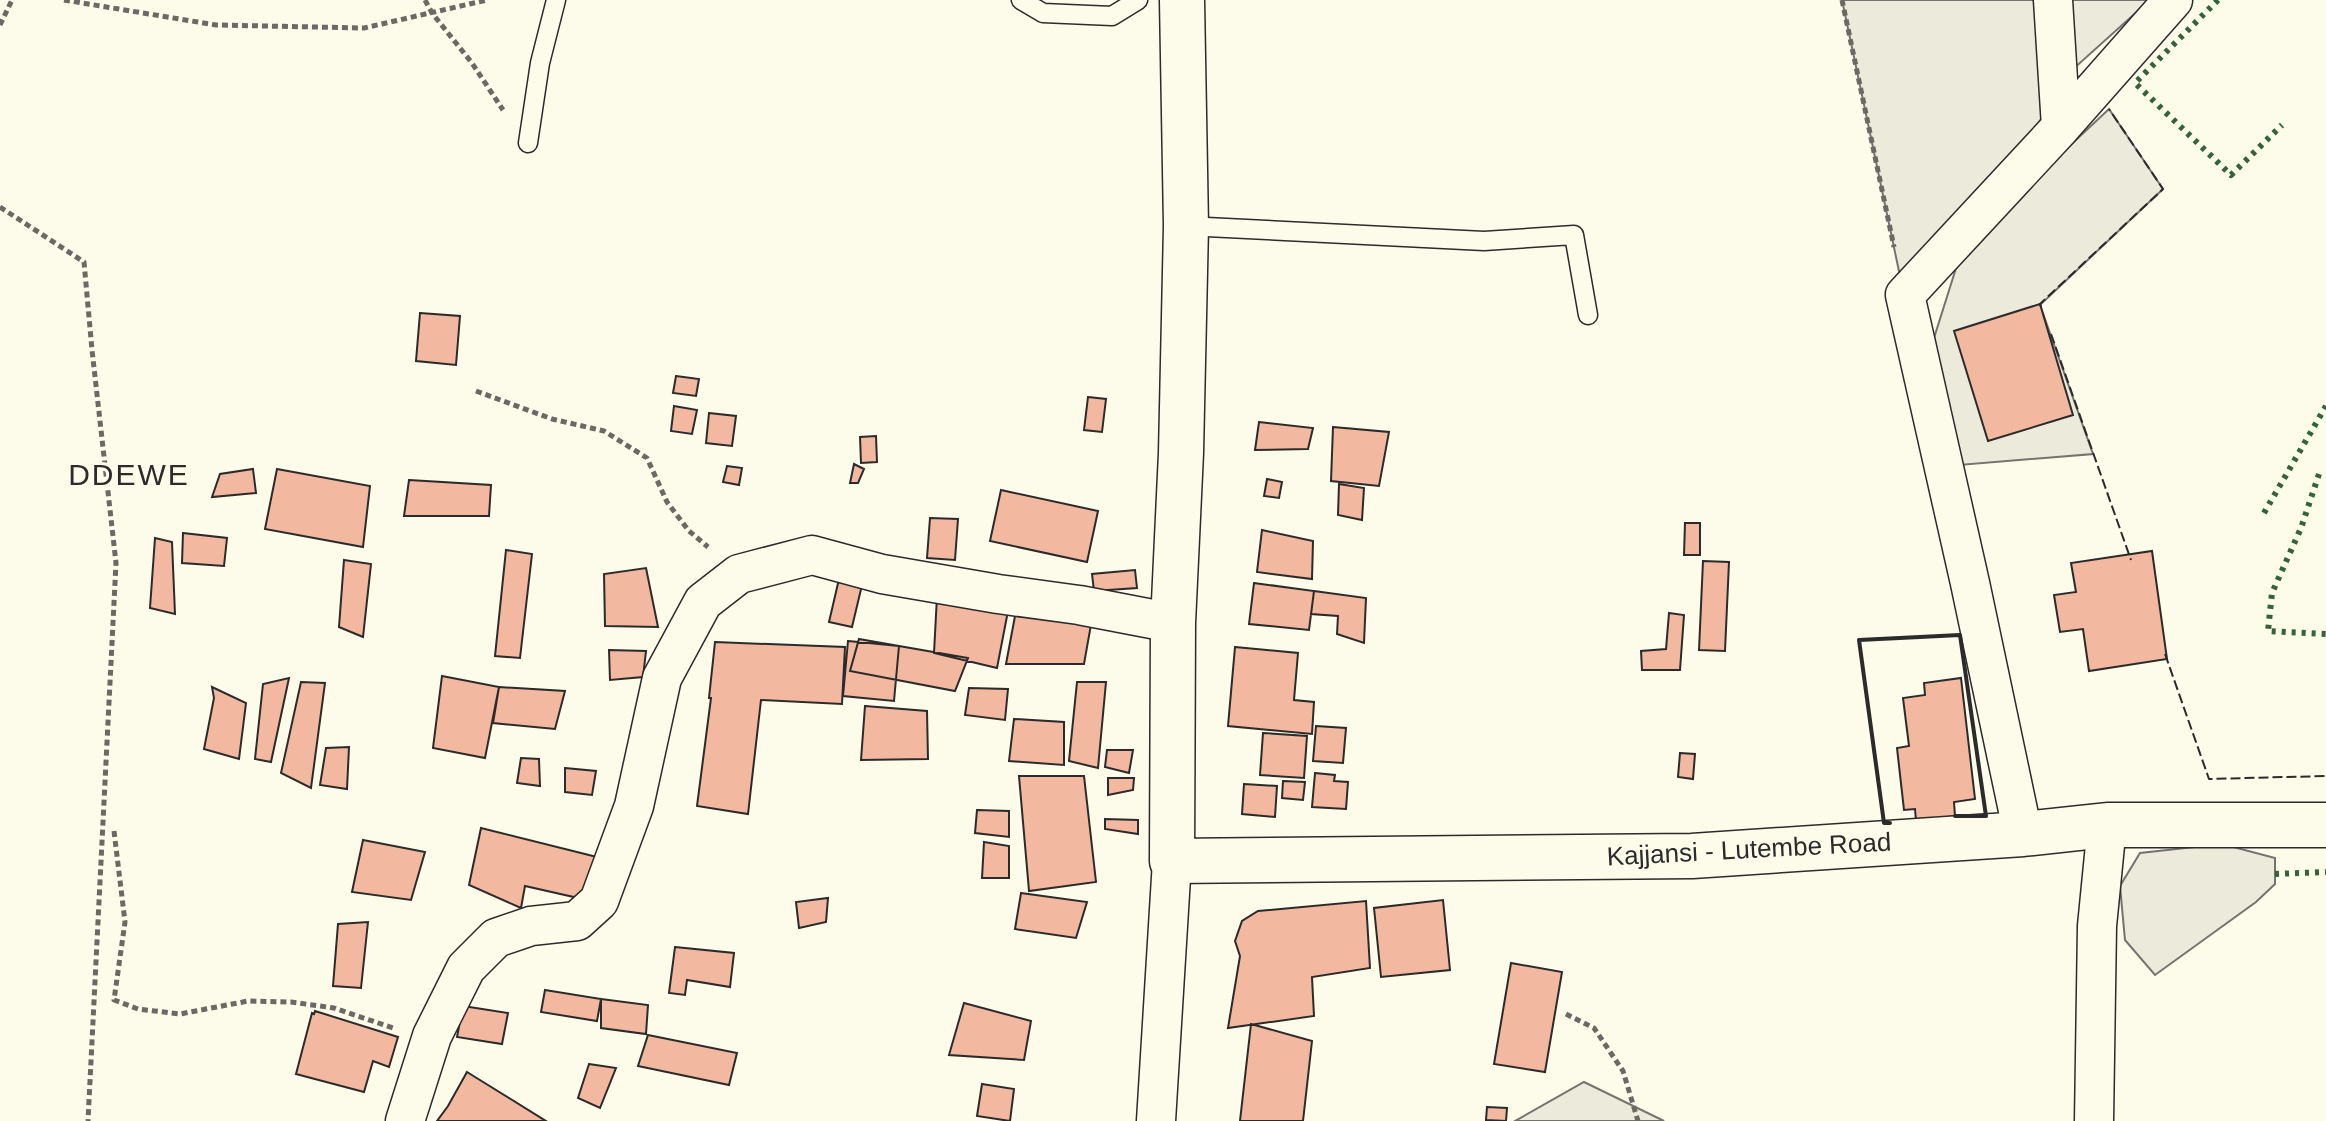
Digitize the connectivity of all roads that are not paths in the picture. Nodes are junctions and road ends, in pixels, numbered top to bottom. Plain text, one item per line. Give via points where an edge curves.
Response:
1 (556, 0) edge
2 (1021, 0) edge
3 (1138, 0) edge
4 (1182, 0) edge
5 (2053, 0) edge
6 (2173, 0) edge
7 (2061, 127) junction
8 (528, 143) road end
9 (1186, 226) junction
10 (1588, 315) dead end
11 (1173, 623) junction
12 (2107, 825) junction
13 (2326, 825) edge
14 (2023, 834) junction
15 (1172, 861) junction
16 (405, 1121) edge
17 (1156, 1121) edge
18 (2094, 1121) edge

1 - 8 lane
2 - 3 lane via 1043,13 1112,16
4 - 9 street
5 - 7 street
6 - 7 street
7 - 14 street via 1905,295
9 - 10 lane via 1484,241 1574,235
9 - 11 street
11 - 15 street
11 - 16 street via 882,574 812,555 739,574 703,602 662,678 634,806 599,901 577,921 531,926 496,938 466,968 432,1036
12 - 13 street, Kajjansi - Lutembe Road
12 - 14 street, Kajjansi - Lutembe Road
12 - 18 street via 2097,926
14 - 15 street, Kajjansi - Lutembe Road via 1692,856
15 - 17 street

